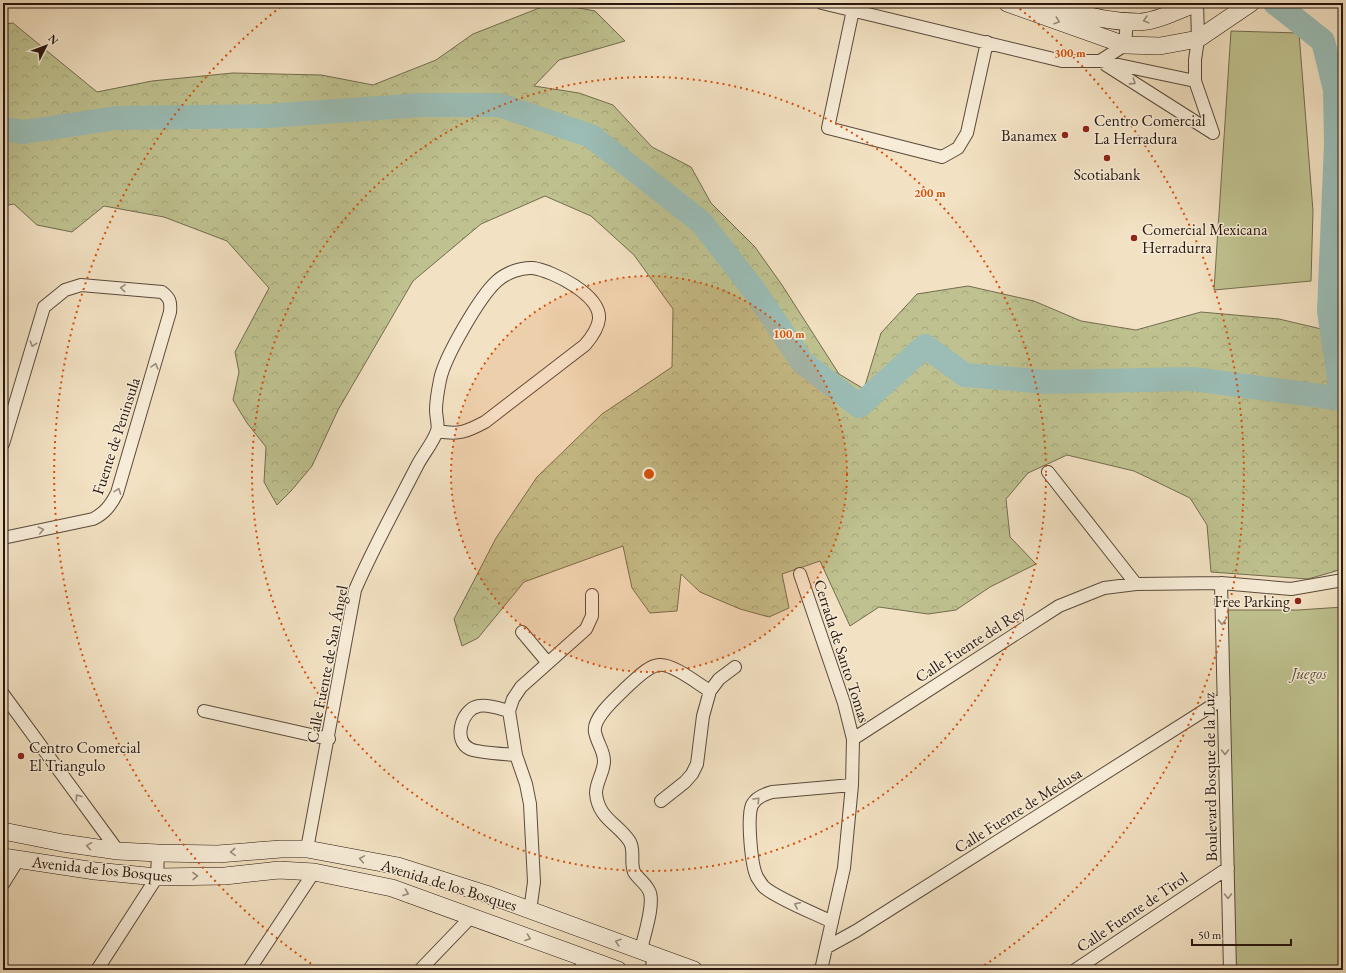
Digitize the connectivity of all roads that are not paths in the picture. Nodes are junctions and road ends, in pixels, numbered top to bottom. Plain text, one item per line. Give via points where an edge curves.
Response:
1 (822, 3) edge
2 (1007, 3) edge
3 (1049, 3) edge
4 (1197, 3) edge
5 (1251, 3) edge
6 (853, 10) junction
7 (1127, 20) junction
8 (1198, 40) junction
9 (986, 42) junction
10 (1125, 45) junction
11 (1100, 61) junction
12 (1195, 81) junction
13 (438, 431) junction
14 (3, 444) edge
15 (1048, 472) dead end
16 (3, 538) edge
17 (800, 574) dead end
18 (1343, 580) edge
19 (1221, 583) junction
20 (1136, 584) junction
21 (592, 595) dead end
22 (522, 632) dead end
23 (548, 663) junction
24 (735, 667) dead end
25 (710, 691) junction
26 (3, 694) edge
27 (1224, 698) junction
28 (204, 711) dead end
29 (509, 711) junction
30 (329, 739) junction
31 (853, 739) junction
32 (516, 755) junction
33 (852, 785) junction
34 (661, 801) dead end
35 (3, 831) edge
36 (307, 849) junction
37 (118, 851) junction
38 (158, 854) junction
39 (10, 858) edge
40 (1228, 868) junction
41 (314, 872) junction
42 (157, 877) junction
43 (3, 884) edge
44 (530, 911) junction
45 (471, 917) junction
46 (832, 922) junction
47 (827, 947) junction
48 (649, 958) edge
49 (583, 965) edge
50 (97, 970) edge
51 (249, 970) edge
52 (420, 970) edge
53 (618, 970) edge
54 (694, 970) edge
55 (822, 970) edge
56 (1074, 970) edge
57 (1230, 970) edge

1 - 6 street
2 -> 10 main road
3 - 7 main road via 1076,13
4 -> 7 main road via 1140,22
4 - 8 street
5 - 8 main road
6 - 9 street
6 - 9 street via 828,128 942,157 958,148 967,133
7 - 10 street
8 - 10 main road via 1160,46
8 - 12 street
9 - 11 street via 1062,60
10 - 11 street
11 - 12 street
11 -> 12 street via 1213,133
13 - 13 street via 456,434 471,430 485,422 585,345 594,334 599,318 594,302 583,291 552,274 532,268 514,271 497,281 482,300 440,379 436,410
13 - 30 street, Calle Fuente de San Ángel via 415,470 355,590
16 -> 14 street, Fuente de Peninsula via 93,519 103,514 112,504 170,312 171,303 168,296 162,292 81,284 65,290 49,302 44,307
15 - 20 street
17 - 31 street, Cerrada de Santo Tomas via 844,703
18 - 19 street, Calle Fuente del Rey via 1291,589
19 - 20 street, Calle Fuente del Rey
19 -> 27 street, Boulevard Bosque de la Luz
20 - 31 street, Calle Fuente del Rey via 1104,588 1059,606
21 - 23 street via 592,616 586,629
22 - 23 street
23 - 29 street via 521,688
24 - 25 street via 719,679
25 - 34 street via 703,716 697,764 685,782
25 - 48 street via 670,666 659,664 636,678 596,722 595,732 604,762 597,789 601,810 609,822 630,842 634,871 650,893 652,902
37 -> 26 street
27 -> 40 street, Boulevard Bosque de la Luz
27 - 47 street, Calle Fuente de Medusa
28 - 30 street
29 - 32 street
29 - 32 street via 480,705 474,707 468,711 460,735 470,749
30 - 36 street, Calle Fuente de San Ángel
31 - 33 street
32 - 44 street via 530,804 534,882
33 - 46 street via 844,868
46 -> 33 street via 775,894 757,877 749,814 753,803 761,795
37 -> 35 main road, Avenida de los Bosques
36 -> 38 main road, Avenida de los Bosques via 218,854
44 -> 36 main road, Avenida de los Bosques via 398,866
37 - 38 main road, Avenida de los Bosques
38 - 42 street
39 - 42 main road, Avenida de los Bosques via 95,872
39 - 43 street
40 - 56 street, Calle Fuente de Tirol
40 -> 57 street, Boulevard Bosque de la Luz
42 -> 41 main road, Avenida de los Bosques via 225,876 279,870
41 -> 45 main road, Avenida de los Bosques via 392,888
41 - 51 street
42 - 50 street
48 -> 44 main road, Avenida de los Bosques
45 -> 49 main road, Avenida de los Bosques
45 - 52 street
46 - 47 street
47 - 55 street
48 - 54 main road, Avenida de los Bosques
49 - 53 main road, Avenida de los Bosques

